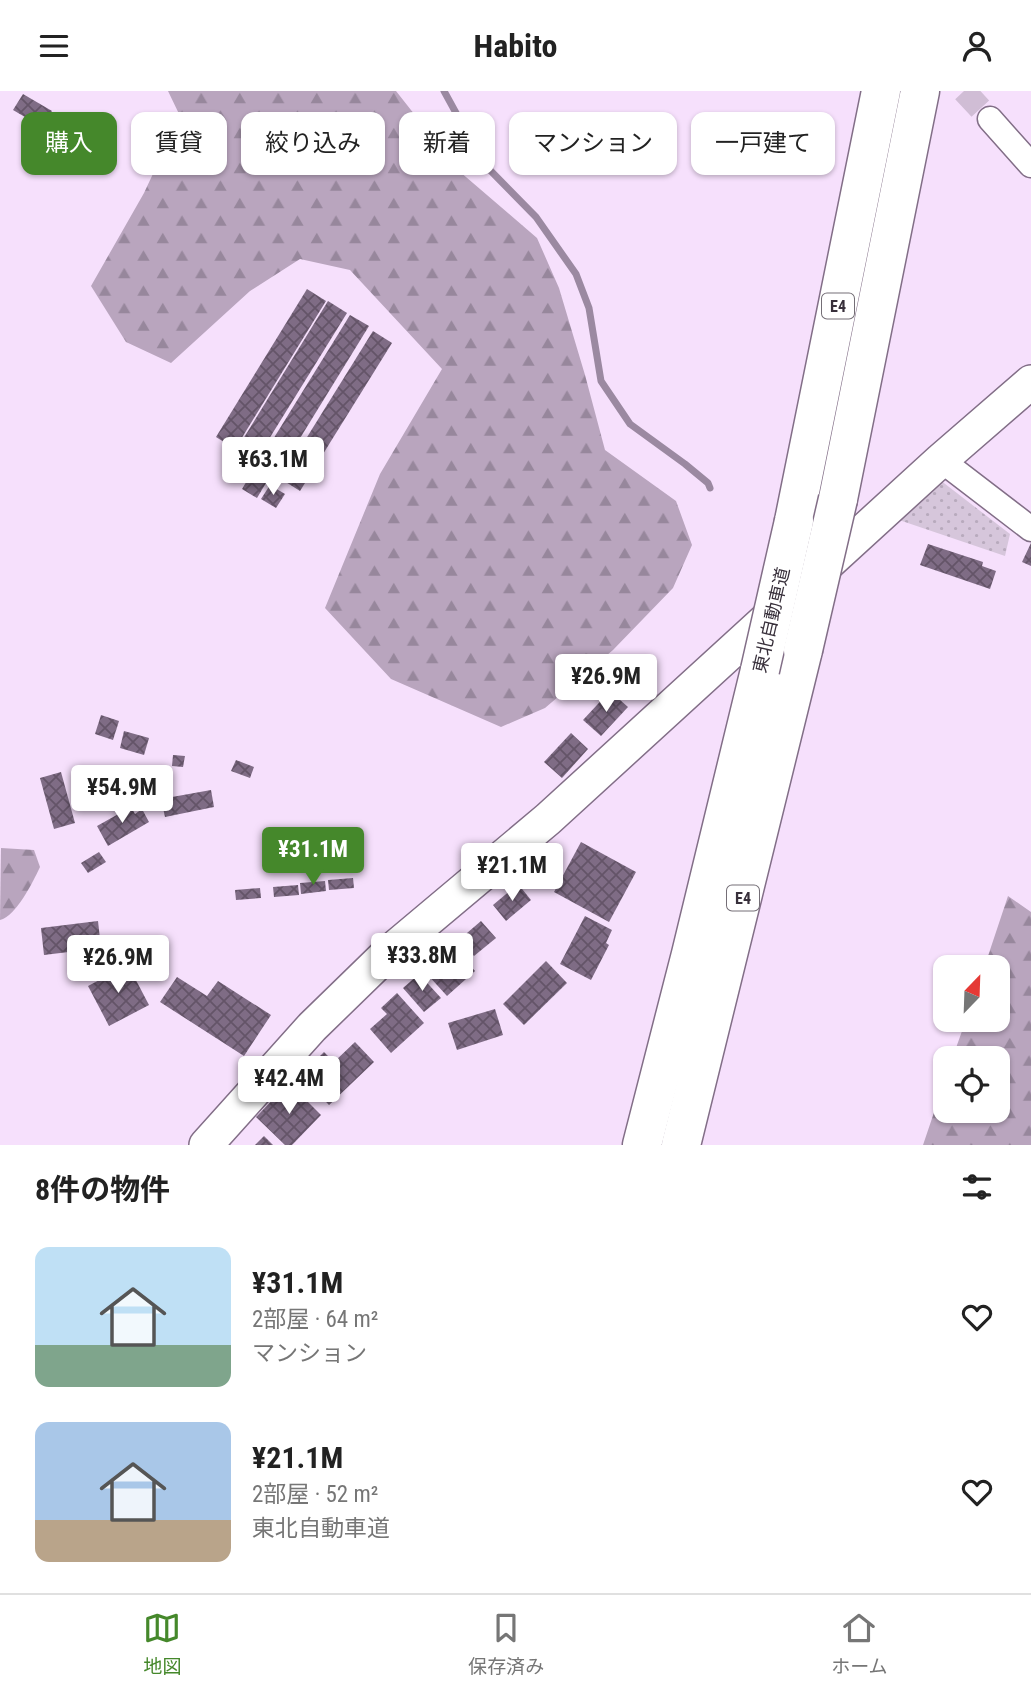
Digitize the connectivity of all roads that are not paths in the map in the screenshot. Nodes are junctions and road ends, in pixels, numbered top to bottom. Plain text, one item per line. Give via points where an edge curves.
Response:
1 (881, 91) edge
2 (920, 91) edge
3 (990, 119) tunnel mouth
4 (1031, 165) edge
5 (1031, 382) edge
6 (941, 460) junction
7 (1031, 529) edge
8 (206, 1145) edge
9 (642, 1145) edge
10 (681, 1145) edge

1 - 9 highway, 東北自動車道 / E4, bridge via 794,521
2 - 10 highway, E4, bridge via 838,499
3 - 4 street
5 - 6 street
6 - 7 street
6 - 8 street via 548,820 386,955 312,1027

